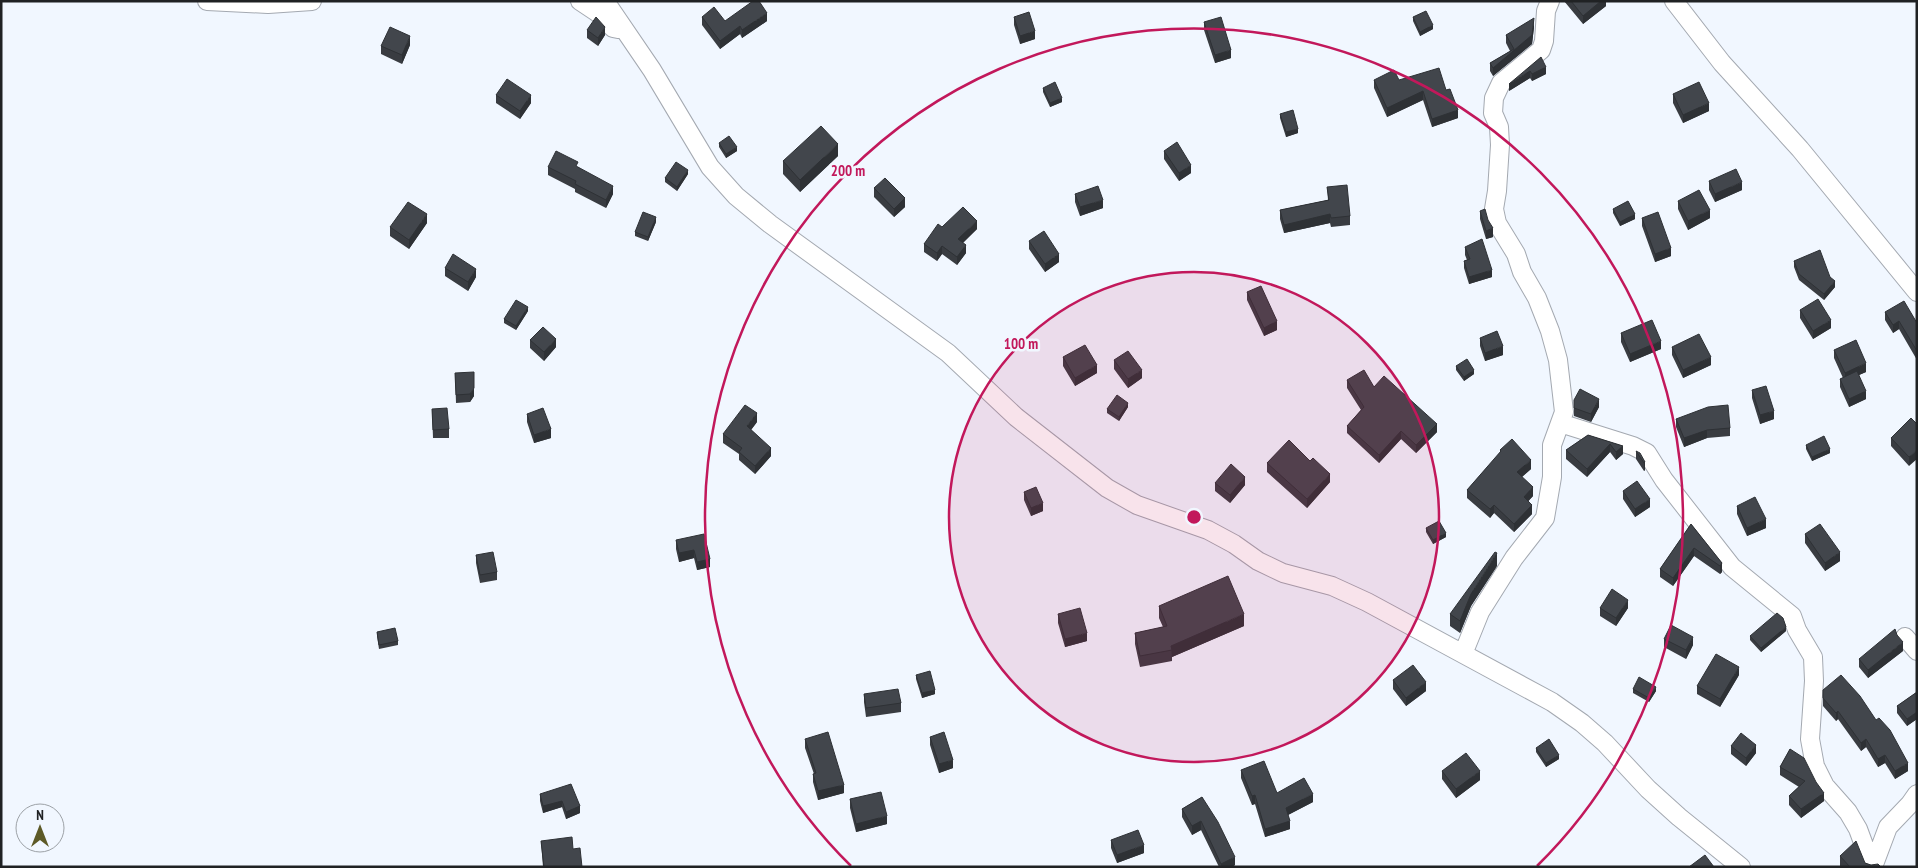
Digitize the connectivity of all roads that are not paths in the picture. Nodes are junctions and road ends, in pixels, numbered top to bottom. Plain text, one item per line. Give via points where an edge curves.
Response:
1 (207, 1) edge
2 (312, 1) edge
3 (580, 1) edge
4 (605, 1) edge
5 (1550, 1) edge
6 (1674, 1) edge
7 (627, 31) junction
8 (1917, 292) edge
9 (1560, 423) junction
10 (1905, 637) dead end
11 (1917, 652) edge
12 (1463, 654) junction
13 (1917, 794) edge
14 (1741, 867) edge
15 (1872, 867) edge

1 - 2 street via 268,4
3 - 7 street via 613,28
4 - 7 street
5 - 9 street via 1541,50 1501,83 1494,98 1493,113 1499,127 1500,145 1494,209 1497,223 1516,254 1550,331 1558,360 1564,412
6 - 8 street via 1722,63 1800,149
7 - 12 street via 710,167 736,196 948,353 1016,417 1107,488 1137,505 1208,530 1283,573 1332,586 1358,598
9 - 12 street via 1552,445 1552,477 1545,518 1514,558 1480,612
9 - 15 street via 1647,453 1664,480 1732,567 1792,616 1813,657 1810,739 1816,766 1825,786 1858,829
10 - 11 street
12 - 14 street via 1552,702 1582,723 1605,742 1648,789
13 - 15 street via 1888,828

